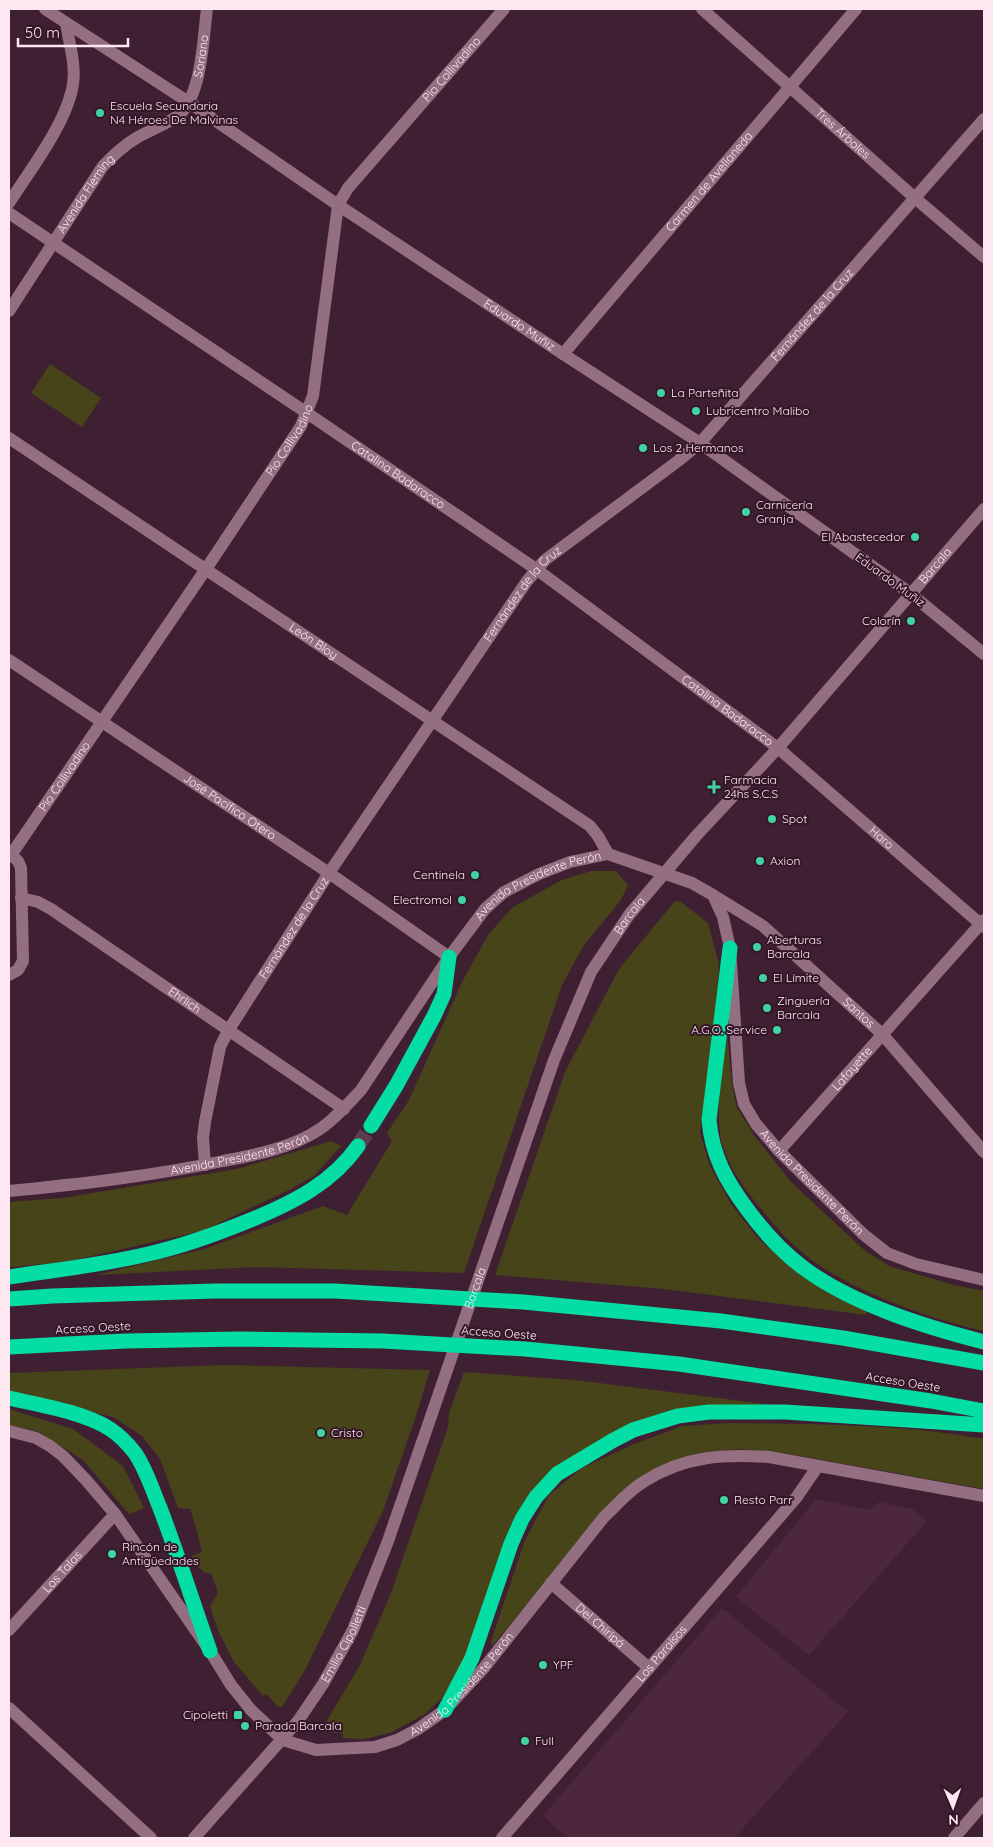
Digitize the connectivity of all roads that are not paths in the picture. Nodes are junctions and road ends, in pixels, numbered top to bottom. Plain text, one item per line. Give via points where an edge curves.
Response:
1 (45, 9) edge
2 (207, 9) edge
3 (504, 9) edge
4 (702, 9) edge
5 (856, 9) edge
6 (66, 23) junction
7 (791, 86) junction
8 (190, 103) junction
9 (984, 119) edge
10 (915, 198) junction
11 (9, 203) edge
12 (338, 205) junction
13 (9, 213) edge
14 (54, 242) junction
15 (984, 257) edge
16 (9, 311) edge
17 (563, 354) junction
18 (307, 412) junction
19 (9, 438) edge
20 (700, 443) junction
21 (984, 509) edge
22 (206, 569) junction
23 (536, 569) junction
24 (911, 594) junction
25 (984, 654) edge
26 (9, 660) edge
27 (102, 722) junction
28 (432, 722) junction
29 (778, 748) junction
30 (10, 854) edge
31 (608, 854) junction
32 (329, 873) junction
33 (666, 873) junction
34 (713, 895) junction
35 (21, 898) junction
36 (983, 923) edge
37 (730, 948) junction
38 (449, 957) junction
39 (9, 975) edge
40 (228, 1031) junction
41 (882, 1034) junction
42 (344, 1110) junction
43 (371, 1126) tunnel mouth
44 (358, 1146) tunnel mouth
45 (779, 1151) junction
46 (984, 1152) edge
47 (206, 1165) junction
48 (9, 1191) edge
49 (9, 1277) edge
50 (984, 1280) edge
51 (9, 1299) edge
52 (984, 1342) edge
53 (9, 1347) edge
54 (984, 1363) edge
55 (9, 1398) edge
56 (984, 1411) edge
57 (433, 1415) joint
58 (984, 1425) edge
59 (9, 1431) edge
60 (818, 1466) junction
61 (984, 1496) edge
62 (116, 1514) junction
63 (551, 1583) junction
64 (9, 1630) edge
65 (210, 1651) junction
66 (649, 1668) junction
67 (9, 1708) edge
68 (445, 1710) junction
69 (282, 1740) junction
70 (984, 1803) edge
71 (151, 1838) edge
72 (194, 1838) edge
73 (502, 1838) edge
74 (954, 1838) edge

1 - 6 street, Eduardo Muñiz
2 - 8 street, Soriano via 196,89
3 - 12 street, Pio Collivadino via 348,188
4 - 7 street, Tres Árboles
5 - 7 street, Carmen de Avellaneda
6 - 8 street, Eduardo Muñiz
6 - 11 street via 74,65 73,84 63,118
7 - 10 street, Tres Árboles
7 - 17 street, Carmen de Avellaneda
8 - 12 street, Eduardo Muñiz
8 - 14 street, Avenida Fleming via 178,116 120,148 103,166
9 - 10 street, Fernández de la Cruz
10 - 15 street, Tres Árboles
10 - 20 street, Fernández de la Cruz
12 - 17 street, Eduardo Muñiz
12 - 18 street, Pio Collivadino via 312,396
13 - 14 street, Catalina Badaracco
14 - 16 street, Avenida Fleming
14 - 18 street, Catalina Badaracco
17 - 20 street, Eduardo Muñiz
18 - 22 street, Pio Collivadino
18 - 23 street, Catalina Badaracco
19 - 22 street, León Bloy
20 - 23 street, Fernández de la Cruz
20 - 24 street, Eduardo Muñiz
21 - 24 street, Barcala
22 - 27 street, Pio Collivadino
22 - 28 street, León Bloy
23 - 28 street, Fernández de la Cruz
23 - 29 street, Catalina Badaracco
24 - 25 street, Eduardo Muñiz
24 - 29 street, Barcala
26 - 27 street, José Pacífico Otero
27 - 30 street, Pio Collivadino
27 - 32 street, José Pacífico Otero
28 - 31 street, León Bloy via 590,826
28 - 32 street, Fernández de la Cruz
29 - 33 street, Barcala
29 - 36 street, Haro
30 - 35 street via 21,868
31 - 33 street, Avenida Presidente Perón
31 - 38 street, Avenida Presidente Perón via 570,862 504,892 485,910
32 - 38 street, José Pacífico Otero
32 - 40 street, Fernández de la Cruz
33 - 34 street, Avenida Presidente Perón via 692,882
33 - 57 street, Barcala via 629,915 584,986 554,1060
34 - 37 street, Avenida Presidente Perón via 723,917
34 - 41 street, Santos via 763,926
35 - 39 street via 23,961 18,970
35 - 40 street, Ehrlich via 51,909
36 - 41 street, Lafayette
37 - 45 street, Avenida Presidente Perón via 739,1083 744,1104
37 - 52 highway via 708,1120 716,1158 735,1194 777,1244 805,1269 875,1307
38 - 42 street, Avenida Presidente Perón via 361,1090
38 - 43 highway via 444,994 434,1016
40 - 42 street, Ehrlich
40 - 47 street, Fernández de la Cruz via 220,1047 205,1122
41 - 45 street, Lafayette
41 - 46 street, Santos
42 - 47 street, Avenida Presidente Perón via 319,1130 291,1143
44 - 49 highway via 346,1162 307,1192 272,1211 212,1236 148,1254
45 - 50 street, Avenida Presidente Perón via 863,1234 888,1252 916,1264
47 - 48 street, Avenida Presidente Perón
51 - 54 highway via 215,1291 316,1291 522,1302 721,1321
53 - 56 highway, Acceso Oeste via 240,1339 384,1341 516,1349 680,1364
55 - 65 highway via 51,1407 108,1428 134,1452 144,1467 166,1524
57 - 69 street, Emilio Cipolletti via 353,1630 318,1691
58 - 68 highway via 785,1412 709,1412 671,1418 633,1430 612,1441 557,1474 522,1519 472,1658
59 - 62 street, Avenida Presidente Perón via 36,1438 63,1456
60 - 61 street, Avenida Presidente Perón
60 - 63 street, Avenida Presidente Perón via 769,1457 734,1455 680,1464 661,1472 644,1481 604,1517
60 - 66 street, Los Paraísos via 796,1498
62 - 64 street, Los Talas
62 - 65 street, Avenida Presidente Perón
63 - 66 street, Del Chiripá
63 - 68 street, Avenida Presidente Perón via 483,1669
65 - 69 street, Avenida Presidente Perón via 251,1710
66 - 73 street, Los Paraísos
67 - 71 street
68 - 69 street, Avenida Presidente Perón via 418,1729 375,1747 316,1750
69 - 72 street, Emilio Cipolletti
70 - 74 street

